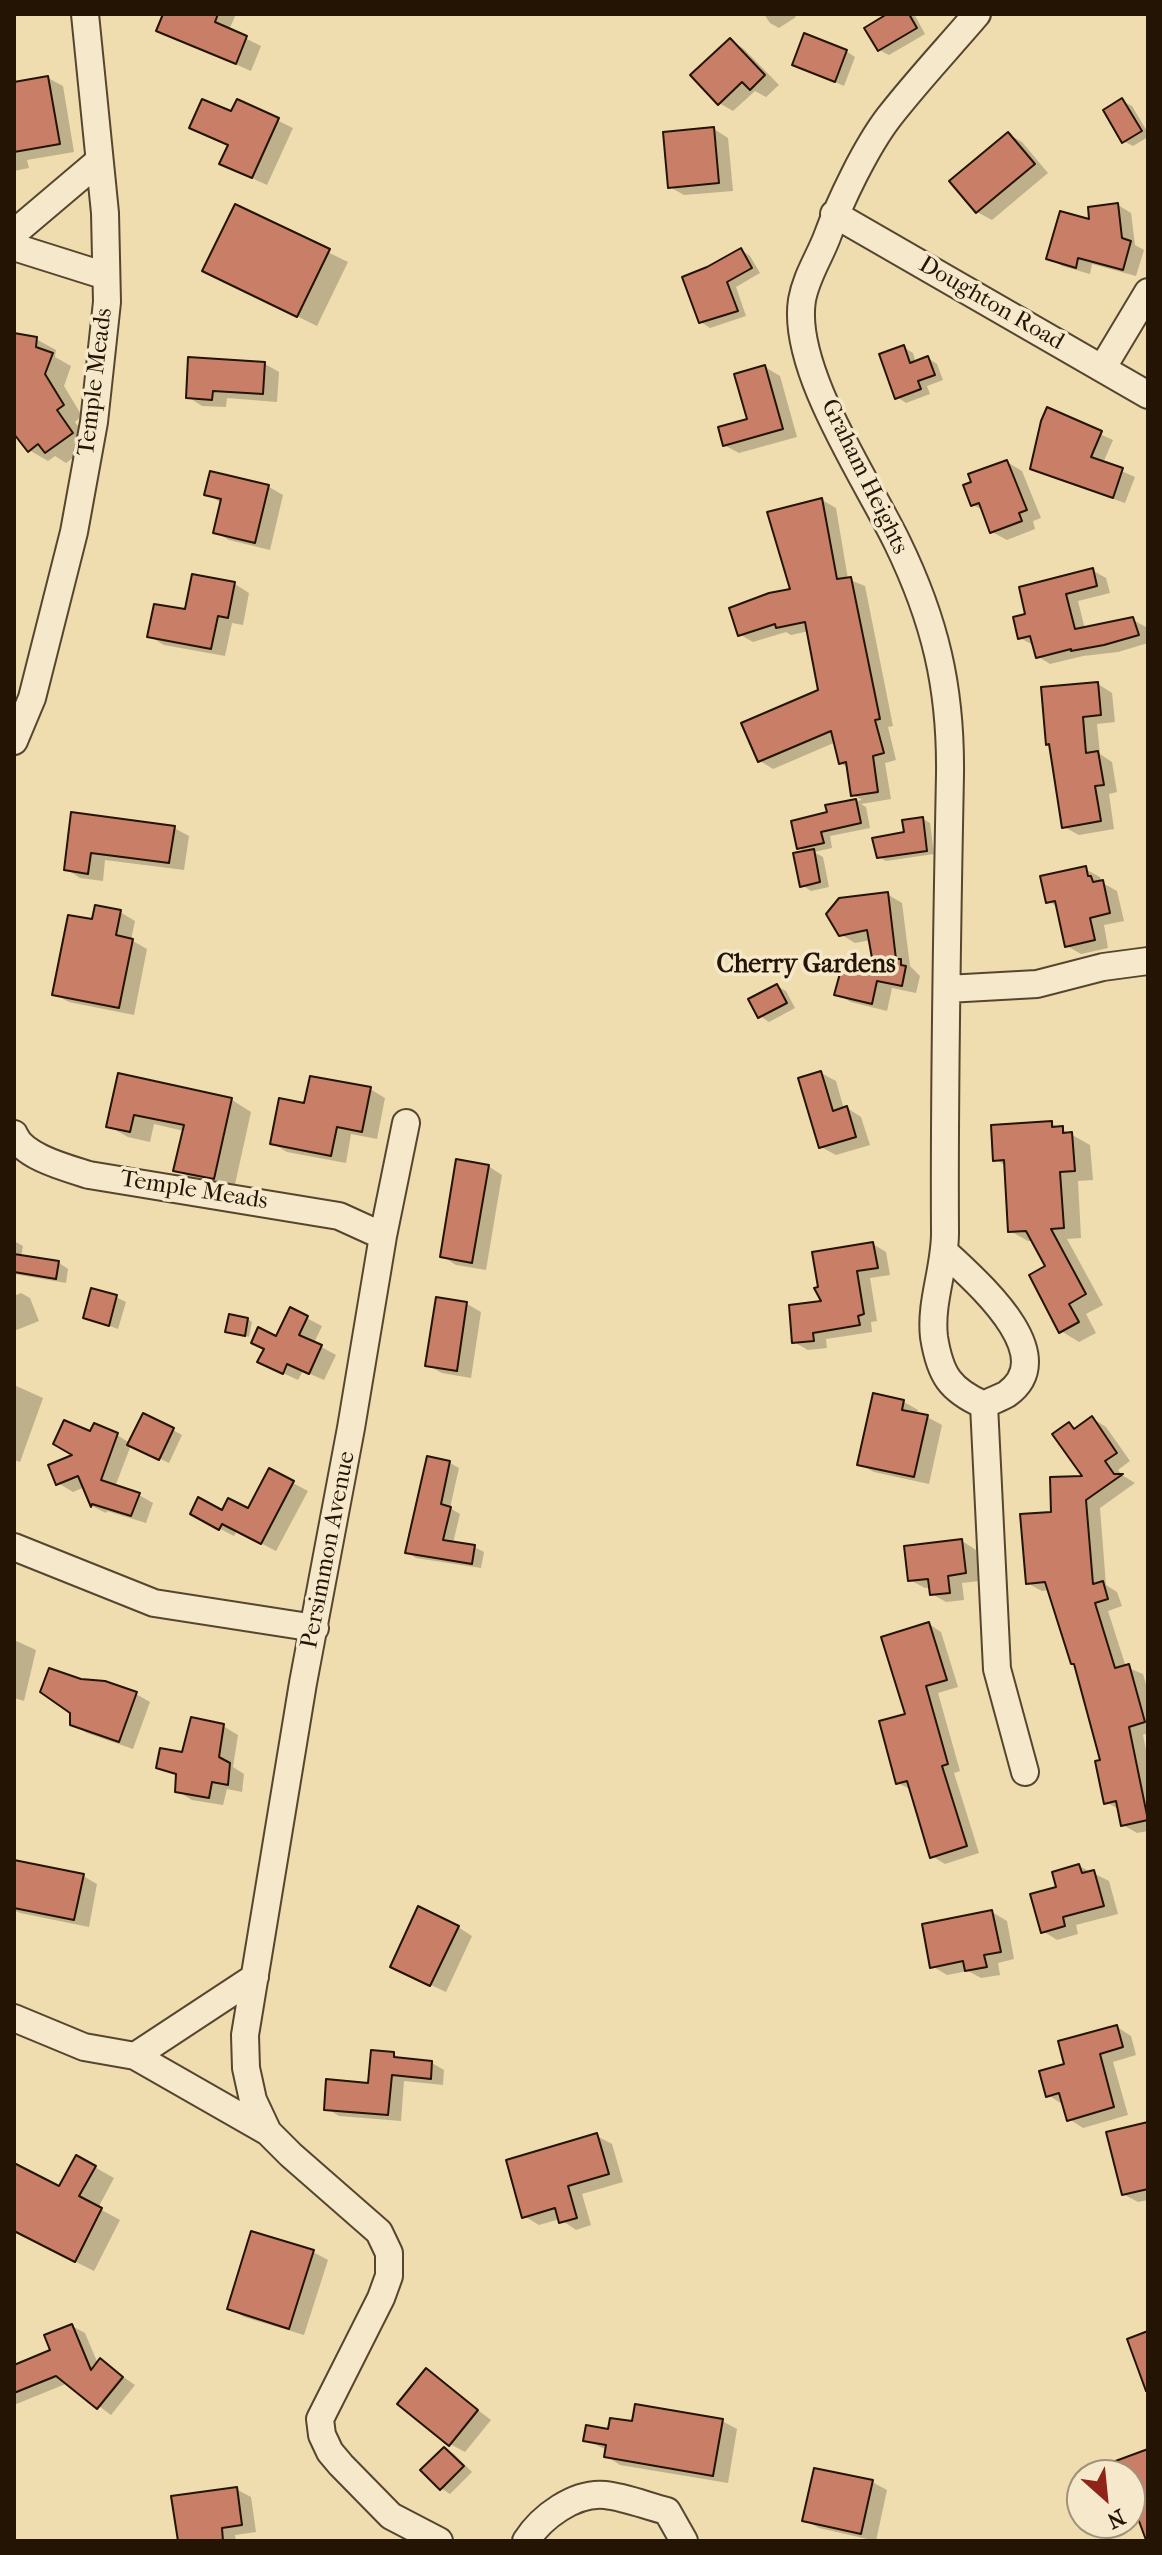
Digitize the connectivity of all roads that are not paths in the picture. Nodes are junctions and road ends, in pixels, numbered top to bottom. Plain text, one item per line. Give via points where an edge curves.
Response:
1 (85, 14) edge
2 (977, 14) edge
3 (99, 161) junction
4 (834, 214) junction
5 (14, 233) edge
6 (14, 247) edge
7 (106, 276) junction
8 (1148, 292) edge
9 (1103, 367) junction
10 (1148, 395) edge
11 (14, 741) edge
12 (1148, 961) edge
13 (947, 989) junction
14 (406, 1123) dead end
15 (14, 1134) edge
16 (383, 1236) junction
17 (945, 1252) junction
18 (984, 1405) junction
19 (14, 1547) edge
20 (315, 1628) junction
21 (1025, 1772) dead end
22 (255, 1977) junction
23 (14, 2018) edge
24 (135, 2056) junction
25 (268, 2132) junction
26 (439, 2541) edge
27 (526, 2541) edge
28 (684, 2541) edge

1 - 3 street, Temple Meads
2 - 4 street, Graham Heights via 887,120
3 - 5 street
3 - 7 street, Temple Meads
4 - 9 street, Doughton Road
4 - 13 street, Graham Heights via 802,301 802,330 809,363 898,543 938,644 950,770
6 - 7 street
7 - 11 street, Temple Meads via 94,422 74,532 32,698
8 - 9 street
9 - 10 street, Doughton Road
12 - 13 street via 1037,984
13 - 17 street, Graham Heights
14 - 16 street, Persimmon Avenue
15 - 16 street, Temple Meads via 17,1142 53,1165 89,1175 339,1216
16 - 20 street, Persimmon Avenue
17 - 18 street, Graham Heights via 933,1314 940,1362 947,1381 961,1395
17 - 18 street via 1001,1306 1025,1355 1021,1376 1009,1393
18 - 21 street via 997,1669
19 - 20 street via 154,1603
20 - 22 street, Persimmon Avenue
22 - 24 street
22 - 25 street, Persimmon Avenue via 245,2035 246,2068
23 - 24 street via 84,2047
24 - 25 street
25 - 26 street via 379,2232 389,2253 389,2276 381,2298 320,2419 322,2435 330,2452 391,2516
27 - 28 street via 538,2523 567,2503 603,2494 667,2511

